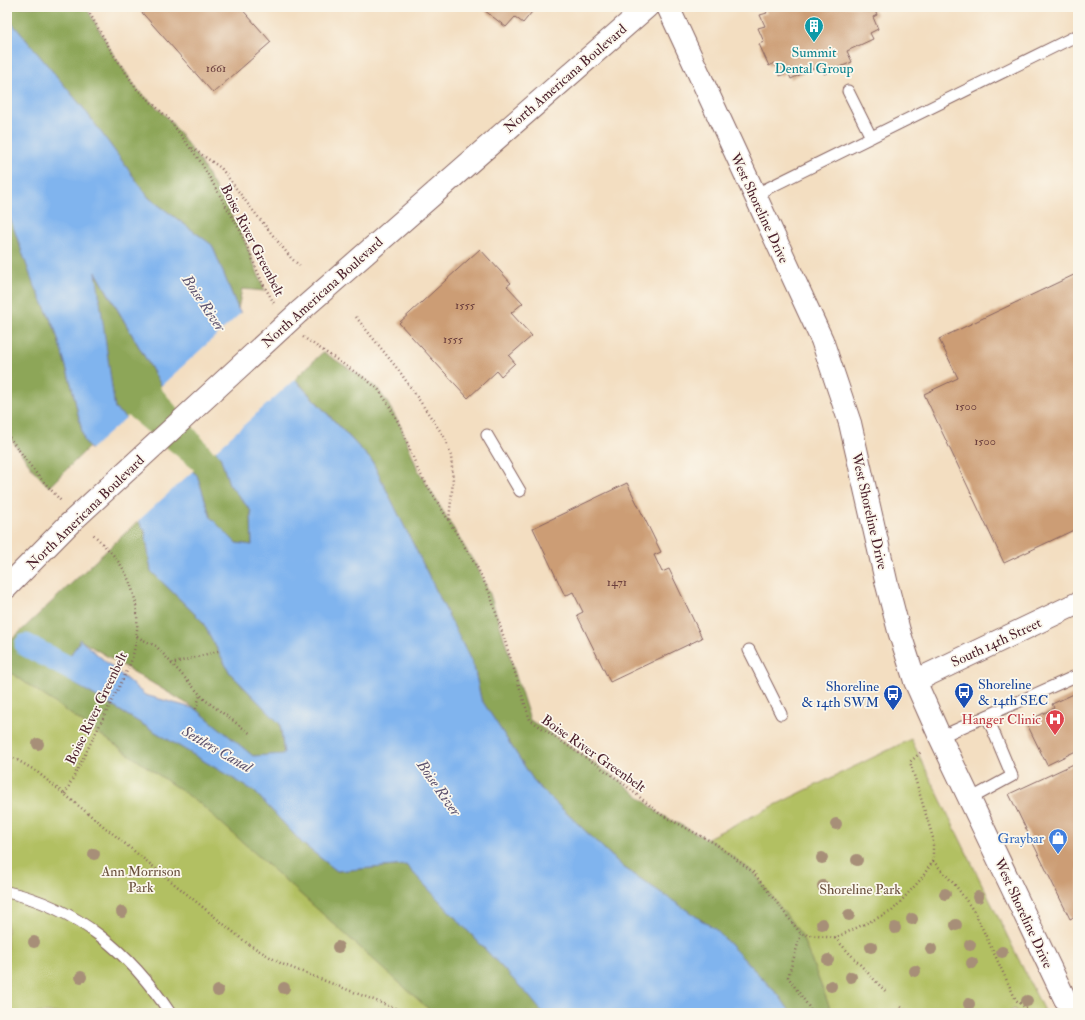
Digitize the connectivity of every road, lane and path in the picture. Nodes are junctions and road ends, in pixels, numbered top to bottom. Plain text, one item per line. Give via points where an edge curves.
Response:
1 (86, 7) edge
2 (646, 7) edge
3 (668, 7) edge
4 (1078, 35) edge
5 (848, 91) dead end
6 (871, 137) junction
7 (189, 146) junction
8 (754, 195) junction
9 (300, 266) dead end
10 (276, 307) dead end
11 (356, 317) dead end
12 (299, 335) dead end
13 (7, 434) edge
14 (487, 435) dead end
15 (520, 491) dead end
16 (74, 520) junction
17 (449, 520) junction
18 (7, 587) edge
19 (1078, 603) edge
20 (137, 637) junction
21 (749, 650) dead end
22 (218, 651) dead end
23 (171, 664) junction
24 (1078, 675) edge
25 (915, 680) junction
26 (200, 695) junction
27 (196, 709) dead end
28 (781, 714) dead end
29 (987, 716) junction
30 (251, 734) dead end
31 (940, 737) junction
32 (921, 752) dead end
33 (7, 754) edge
34 (65, 794) junction
35 (970, 799) junction
36 (933, 861) junction
37 (7, 892) edge
38 (801, 934) junction
39 (835, 938) junction
40 (885, 991) dead end
41 (901, 1007) dead end
42 (1078, 1011) edge
43 (170, 1013) edge
44 (407, 1013) edge
45 (813, 1013) edge
46 (909, 1013) edge
47 (1032, 1013) edge

1 - 7 path, Boise River Greenbelt via 137,90 168,118
2 - 16 street, North Americana Boulevard, bridge via 299,312
3 - 8 street, West Shoreline Drive
4 - 6 lane
5 - 6 lane
6 - 8 lane
7 - 9 path, Boise River Greenbelt via 221,168 247,204
7 - 10 path, Boise River Greenbelt via 241,232 262,282
8 - 25 street, West Shoreline Drive via 822,340 850,423 887,585
11 - 17 path via 400,372 445,438 451,456 453,481
12 - 17 path, Boise River Greenbelt via 378,389 401,428 418,470
13 - 16 path, Boise River Greenbelt via 34,472
14 - 15 lane
16 - 18 street, North Americana Boulevard
16 - 20 path, Boise River Greenbelt via 114,556 131,588 138,621
17 - 38 path, Boise River Greenbelt via 490,594 530,720 619,780 660,814 716,844 753,872
19 - 25 street, South 14th Street
20 - 23 path via 156,646
20 - 34 path, Boise River Greenbelt via 129,667
21 - 28 lane
22 - 23 path
23 - 26 path
24 - 29 lane
25 - 31 street, West Shoreline Drive
26 - 27 path
26 - 30 path
29 - 31 lane
29 - 35 lane via 1012,776
31 - 35 street, West Shoreline Drive
32 - 36 path via 910,762 933,838
33 - 34 path via 31,768
34 - 44 path via 248,944 282,964
35 - 42 street, West Shoreline Drive via 1065,998
36 - 39 path via 921,879 892,911
36 - 47 path via 956,886 975,913 1016,1000
37 - 43 lane via 29,896 58,908 84,923 107,941 134,968 161,998
38 - 39 path
38 - 45 path via 788,978
39 - 40 path
41 - 46 path

